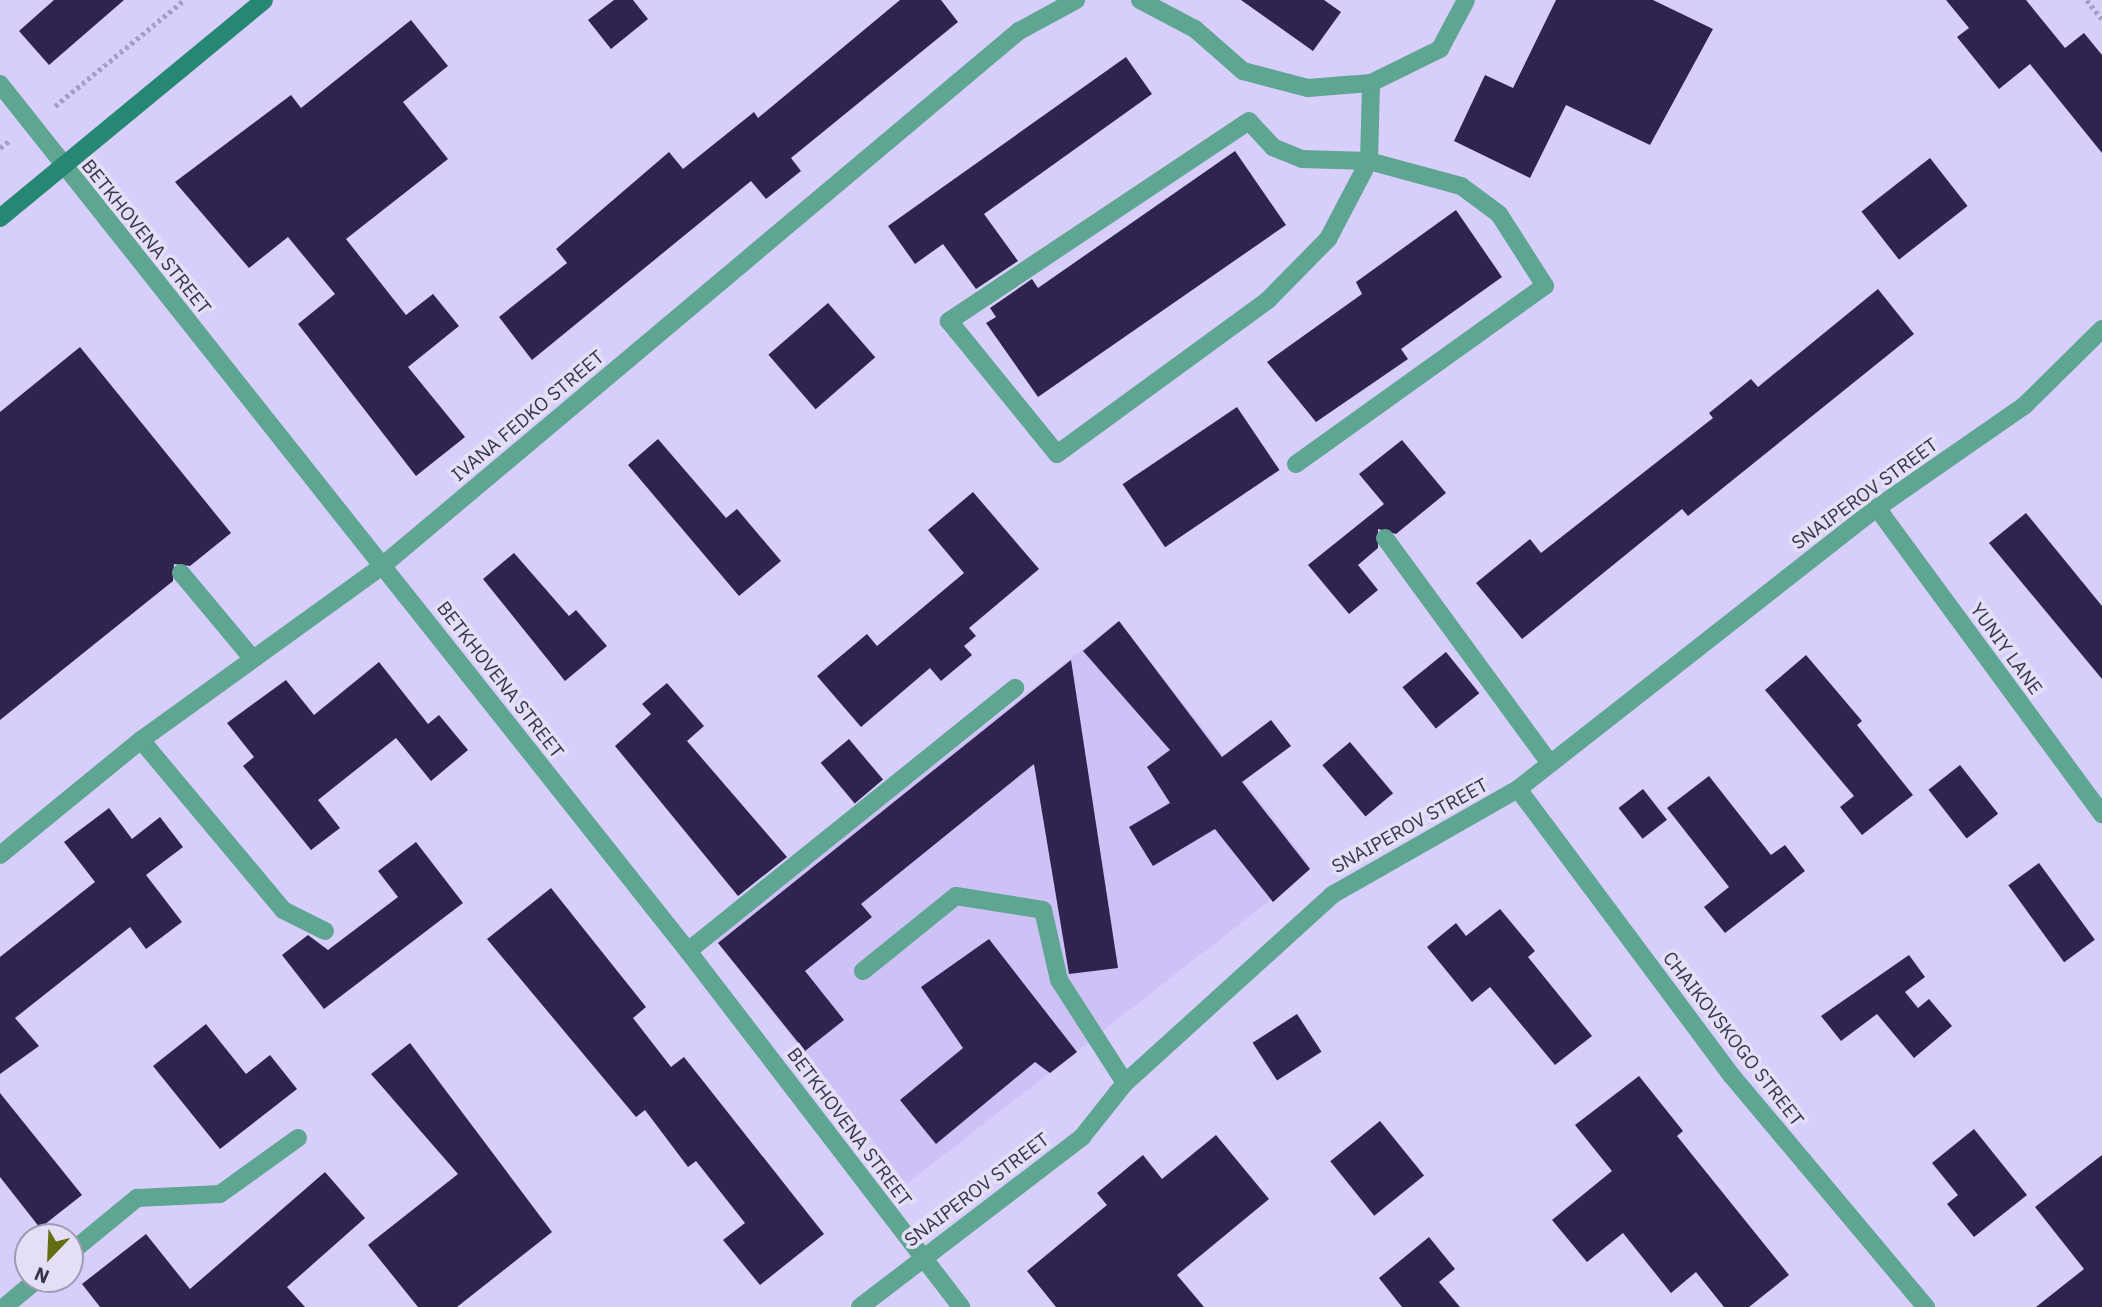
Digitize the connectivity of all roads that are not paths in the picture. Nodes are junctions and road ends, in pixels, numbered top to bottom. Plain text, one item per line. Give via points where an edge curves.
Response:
1 (264, 0) edge
2 (1076, 0) edge
3 (1140, 0) edge
4 (1466, 0) edge
5 (1371, 83) junction
6 (0, 84) edge
7 (1368, 161) junction
8 (64, 169) junction
9 (0, 218) edge
10 (2102, 329) edge
11 (1296, 464) dead end
12 (1877, 508) junction
13 (1385, 538) dead end
14 (382, 566) junction
15 (181, 573) dead end
16 (253, 659) junction
17 (1015, 688) dead end
18 (141, 740) junction
19 (1549, 761) junction
20 (1518, 789) junction
21 (2102, 814) edge
22 (0, 855) edge
23 (325, 931) dead end
24 (688, 951) junction
25 (863, 971) dead end
26 (1125, 1083) junction
27 (298, 1138) dead end
28 (84, 1242) edge
29 (922, 1257) junction
30 (21, 1293) edge
31 (4, 1307) edge
32 (860, 1307) edge
33 (961, 1307) edge
34 (1926, 1307) edge

1 - 8 main road
2 - 14 street, IVANA FEDKO STREET via 1019,31
3 - 5 street via 1195,29 1243,71 1308,88
4 - 5 street via 1440,49
5 - 7 street
6 - 8 street, BETKHOVENA STREET
7 - 7 street via 1328,239 1268,300 1057,454 949,321 1249,121 1273,147 1302,159
7 - 11 street via 1461,186 1499,214 1545,286
8 - 9 main road
8 - 14 street, BETKHOVENA STREET
10 - 12 street, SNAIPEROV STREET via 2024,406
12 - 19 street, SNAIPEROV STREET
12 - 21 street, YUNIY LANE
13 - 19 street
14 - 16 street, IVANA FEDKO STREET
14 - 24 street, BETKHOVENA STREET
15 - 16 street
16 - 18 street, IVANA FEDKO STREET
17 - 24 street
18 - 22 street, IVANA FEDKO STREET
18 - 23 street via 283,910
19 - 20 street, SNAIPEROV STREET
20 - 26 street, SNAIPEROV STREET via 1332,895
20 - 34 street, CHAIKOVSKOGO STREET via 1732,1076
24 - 29 street, BETKHOVENA STREET
25 - 26 street via 956,896 1043,910 1059,980
26 - 29 street, SNAIPEROV STREET via 1082,1137
27 - 28 street via 220,1194 137,1198
29 - 32 street, SNAIPEROV STREET
29 - 33 street, BETKHOVENA STREET
30 - 31 street

